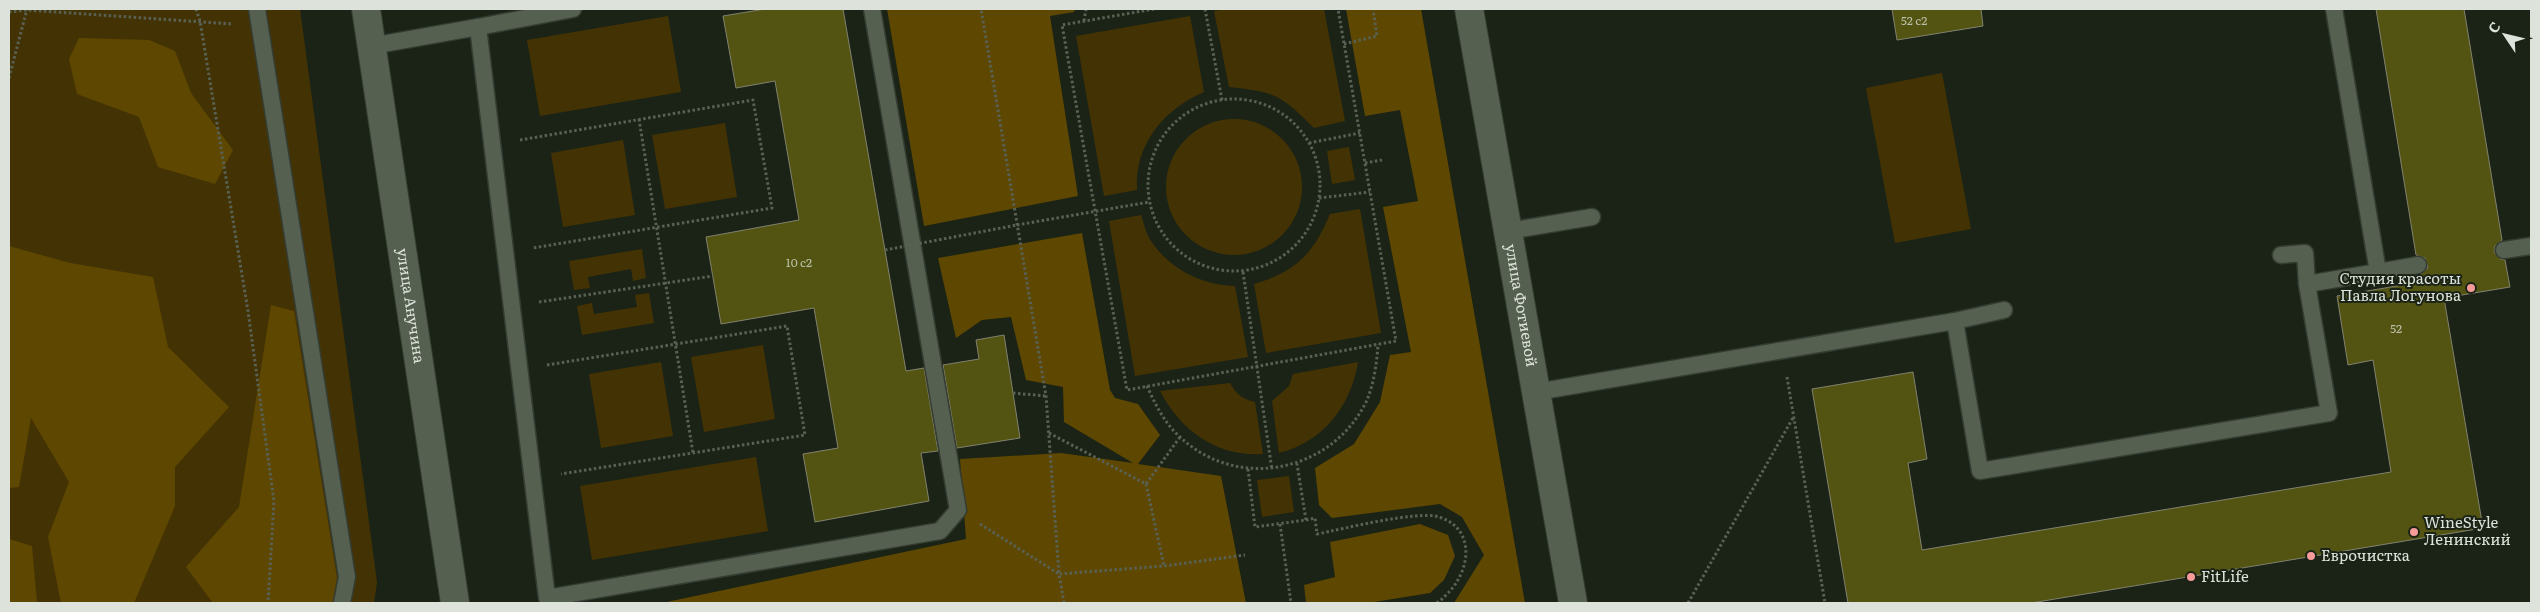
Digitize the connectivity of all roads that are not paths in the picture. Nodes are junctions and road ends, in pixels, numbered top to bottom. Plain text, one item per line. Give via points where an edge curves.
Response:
1 (257, 9) edge
2 (366, 9) edge
3 (573, 9) edge
4 (872, 9) edge
5 (1469, 9) edge
6 (2334, 9) edge
7 (515, 14) edge
8 (478, 27) junction
9 (371, 46) junction
10 (1592, 217) dead end
11 (1508, 231) junction
12 (2531, 246) edge
13 (2504, 250) dead end
14 (2281, 255) dead end
15 (2418, 265) dead end
16 (2378, 272) junction
17 (2307, 284) junction
18 (2004, 310) dead end
19 (1955, 320) junction
20 (1536, 392) junction
21 (547, 600) edge
22 (342, 603) edge
23 (455, 603) edge
24 (1573, 603) edge

1 - 22 lane via 347,577
2 - 9 street, улица Анучина
3 - 7 lane
4 - 21 lane via 958,510 940,531
5 - 11 street, улица Фотиевой
6 - 16 lane
7 - 8 lane
8 - 9 lane
8 - 21 lane
9 - 23 street, улица Анучина
10 - 11 lane
11 - 20 street, улица Фотиевой
12 - 13 lane
14 - 17 lane via 2305,253
15 - 16 lane
16 - 17 lane
17 - 19 lane via 2328,413 1980,471
18 - 19 lane
19 - 20 lane
20 - 24 street, улица Фотиевой

